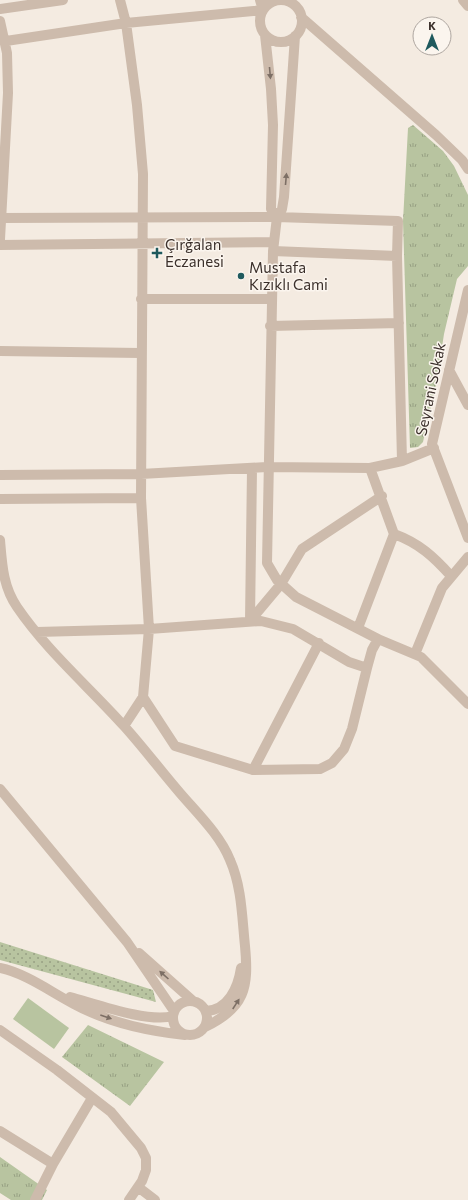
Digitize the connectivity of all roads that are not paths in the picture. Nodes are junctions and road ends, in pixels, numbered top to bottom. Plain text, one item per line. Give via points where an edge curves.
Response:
1 (63, 0) edge
2 (120, 0) edge
3 (463, 0) edge
4 (287, 1) edge
5 (262, 5) edge
6 (468, 6) edge
7 (0, 9) edge
8 (301, 17) junction
9 (0, 21) edge
10 (126, 23) junction
11 (265, 35) junction
12 (295, 36) junction
13 (6, 41) junction
14 (468, 169) edge
15 (277, 217) junction
16 (2, 218) junction
17 (143, 218) junction
18 (0, 239) edge
19 (142, 244) junction
20 (0, 245) edge
21 (273, 247) junction
22 (397, 256) junction
23 (468, 290) edge
24 (141, 299) junction
25 (271, 299) junction
26 (399, 323) junction
27 (270, 326) junction
28 (0, 351) edge
29 (140, 353) junction
30 (449, 370) junction
31 (468, 405) edge
32 (434, 448) junction
33 (402, 461) junction
34 (267, 467) junction
35 (370, 468) junction
36 (252, 469) junction
37 (141, 474) junction
38 (0, 475) edge
39 (382, 496) junction
40 (141, 498) junction
41 (0, 499) edge
42 (394, 534) junction
43 (468, 538) edge
44 (0, 540) edge
45 (468, 557) edge
46 (451, 576) junction
47 (281, 584) junction
48 (250, 621) junction
49 (358, 628) junction
50 (149, 629) junction
51 (37, 632) junction
52 (378, 639) junction
53 (319, 643) junction
54 (415, 654) junction
55 (366, 668) junction
56 (143, 697) junction
57 (468, 704) edge
58 (124, 726) junction
59 (254, 770) junction
60 (0, 789) edge
61 (127, 942) junction
62 (245, 952) junction
63 (0, 968) edge
64 (59, 994) junction
65 (193, 1001) junction
66 (206, 1011) junction
67 (173, 1014) junction
68 (205, 1027) junction
69 (0, 1030) edge
70 (185, 1034) junction
71 (92, 1098) junction
72 (0, 1132) edge
73 (52, 1164) junction
74 (138, 1187) junction
75 (36, 1200) edge
76 (129, 1200) edge
77 (155, 1200) edge

1 - 7 street
2 - 10 street
3 - 6 street
4 - 5 street
4 - 8 street via 294,5
5 - 10 street
5 - 11 street via 260,23
8 - 12 street via 299,31
8 - 14 street via 436,135
9 - 13 street
10 - 13 street
10 - 17 street via 141,139
11 - 12 street via 276,42 289,40
11 -> 15 street via 273,125 270,198 271,209
15 -> 12 street via 282,209 284,197
13 - 16 street via 8,123
15 - 17 street
15 - 21 street
15 - 22 street via 398,221
16 - 17 street
16 - 18 street
17 - 19 street
19 - 20 street
19 - 21 street
19 - 24 street
21 - 22 street
21 - 25 street
22 - 26 street
23 - 30 street, Seyrani Sokak
24 - 25 street
24 - 29 street
25 - 27 street
26 - 27 street
26 - 33 street
27 - 34 street
28 - 29 street
29 - 37 street
30 - 31 street
30 - 32 street, Seyrani Sokak via 432,444
32 - 33 street
32 - 43 street, Seyrani Sokak
33 - 35 street
34 - 35 street
34 - 36 street
34 - 47 street via 266,563
35 - 39 street
36 - 37 street
36 - 48 street
37 - 38 street
37 - 40 street
39 - 42 street
39 - 47 street via 302,549
40 - 41 street
40 - 50 street
42 - 46 street via 424,549
42 - 49 street
44 - 51 street via 2,568 7,586 17,607
45 - 46 street
46 - 54 street via 442,588
47 - 48 street
47 - 49 street via 296,597
48 - 50 street
48 - 53 street via 283,625
49 - 52 street
50 - 51 street
50 - 56 street
51 - 58 street
52 - 54 street
52 - 55 street
53 - 55 street via 349,662
53 - 59 street
54 - 57 street
55 - 59 street via 348,740 336,760 320,769
56 - 58 street
56 - 59 street via 175,746
58 - 62 street via 216,835 226,852 236,878
60 - 61 street
65 -> 61 street
61 - 67 street
62 - 66 street via 236,988 229,999 220,1008
68 -> 62 street via 222,1019 240,998 246,977
63 - 64 street
64 - 67 street via 163,1019
64 -> 70 street via 73,1004 117,1021 164,1033
65 - 66 street
65 - 67 street via 182,1002
66 - 68 street
67 - 70 street via 176,1028
68 - 70 street via 196,1034
69 - 71 street
71 - 73 street
71 - 74 street via 111,1112 144,1153 146,1170
72 - 73 street
73 - 75 street
74 - 76 street
74 - 77 street

